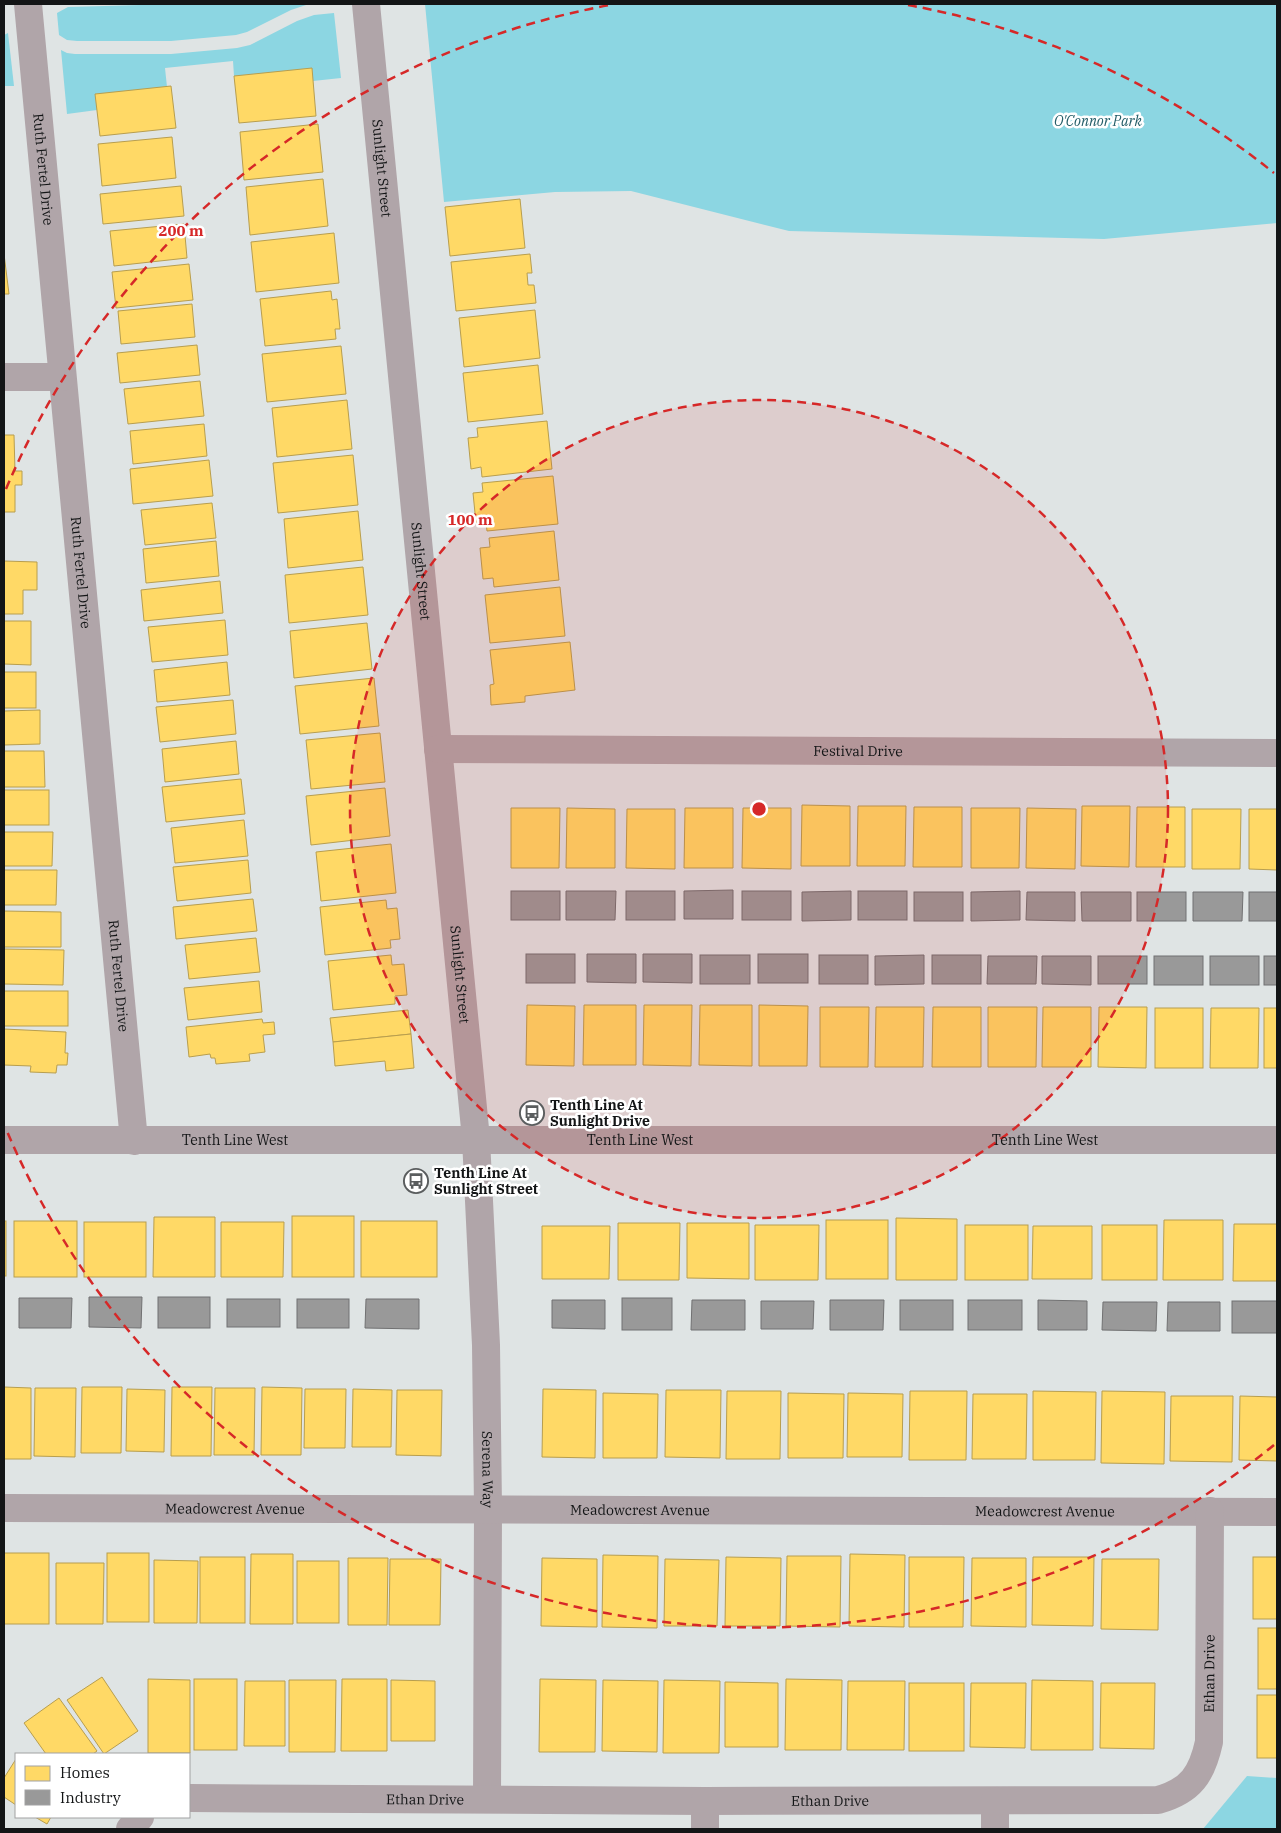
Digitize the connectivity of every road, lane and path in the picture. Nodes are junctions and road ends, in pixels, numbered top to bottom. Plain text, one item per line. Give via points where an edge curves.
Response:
1 (28, 4) edge
2 (366, 4) edge
3 (4, 377) edge
4 (62, 377) junction
5 (438, 749) junction
6 (1277, 753) edge
7 (476, 1139) junction
8 (4, 1140) edge
9 (1277, 1140) edge
10 (134, 1141) junction
11 (4, 1508) edge
12 (488, 1510) junction
13 (1210, 1511) junction
14 (1277, 1512) edge
15 (190, 1798) edge
16 (487, 1799) junction
17 (705, 1801) junction
18 (995, 1802) junction
19 (139, 1818) edge
20 (130, 1829) edge
21 (704, 1829) edge
22 (995, 1829) edge

1 - 4 street, Ruth Fertel Drive
2 - 5 street, Sunlight Street
3 - 4 street
4 - 10 street, Ruth Fertel Drive
5 - 6 street, Festival Drive
5 - 7 street, Sunlight Street
7 - 9 street, Tenth Line West
7 - 10 street, Tenth Line West
7 - 12 street, Serena Way via 486,1345
8 - 10 street, Tenth Line West
11 - 12 street, Meadowcrest Avenue
12 - 13 street, Meadowcrest Avenue
12 - 16 street, Serena Way
13 - 14 street, Meadowcrest Avenue
13 - 18 street, Ethan Drive via 1209,1742 1198,1774 1175,1796 1158,1800
15 - 16 street, Ethan Drive
16 - 17 street, Ethan Drive
17 - 18 street, Ethan Drive
17 - 21 street
18 - 22 street
19 - 20 street

